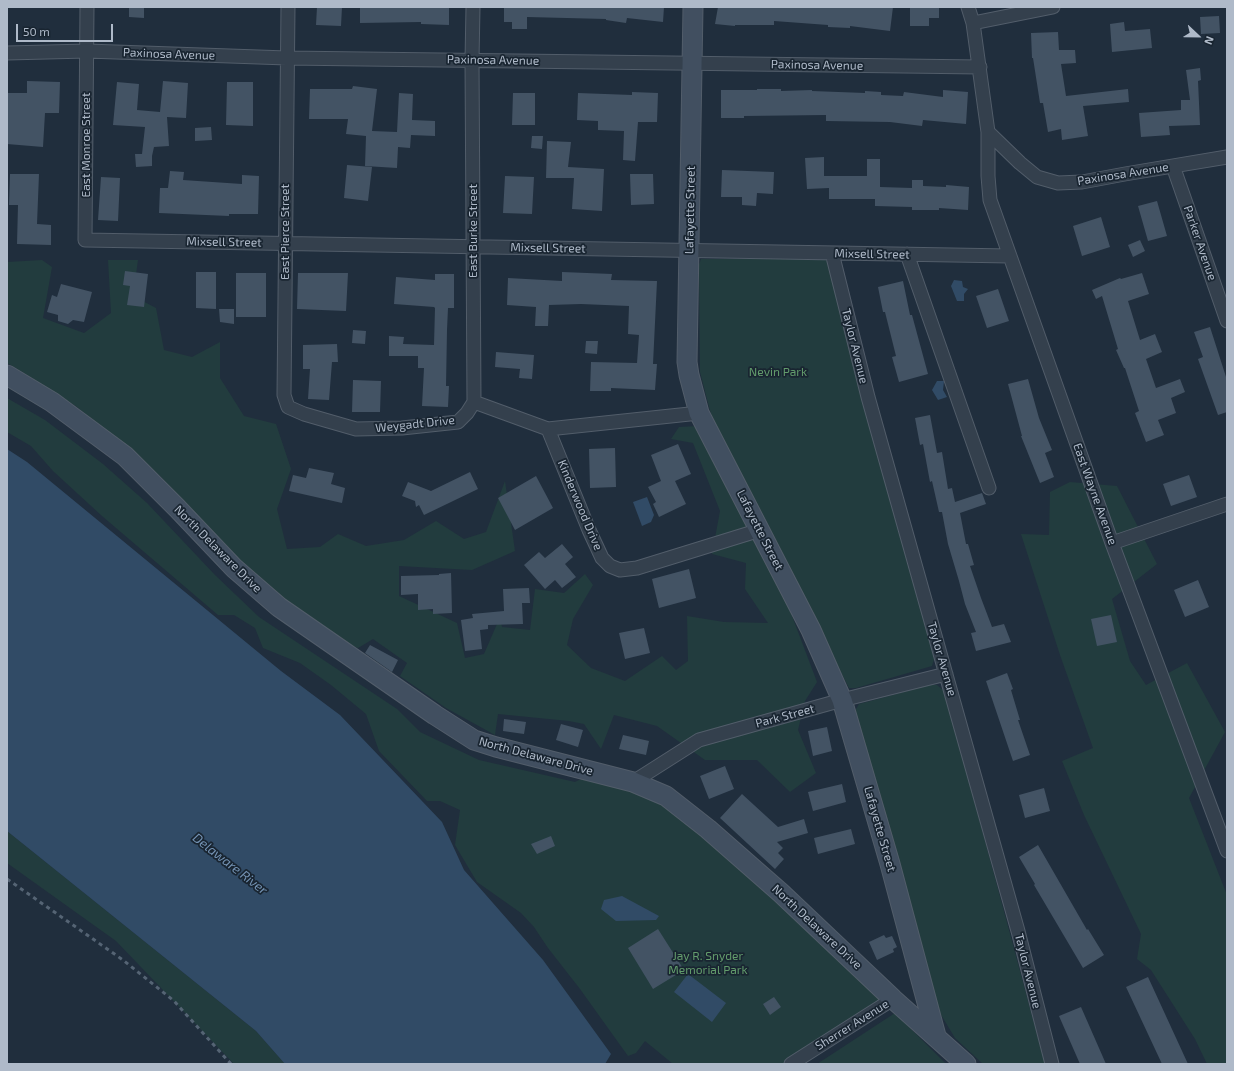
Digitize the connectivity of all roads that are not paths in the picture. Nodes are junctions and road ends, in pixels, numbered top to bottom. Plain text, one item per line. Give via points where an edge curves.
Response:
1 (87, 7) edge
2 (288, 7) edge
3 (473, 7) edge
4 (693, 7) edge
5 (968, 7) edge
6 (1053, 7) edge
7 (973, 23) junction
8 (87, 51) junction
9 (7, 53) edge
10 (287, 58) junction
11 (472, 60) junction
12 (692, 63) junction
13 (980, 67) junction
14 (988, 132) junction
15 (1227, 156) edge
16 (1173, 166) junction
17 (85, 240) joint
18 (285, 244) junction
19 (473, 247) junction
20 (689, 251) junction
21 (832, 253) junction
22 (907, 254) junction
23 (1010, 256) junction
24 (1227, 321) edge
25 (7, 375) edge
26 (474, 402) junction
27 (288, 407) joint
28 (700, 413) junction
29 (548, 429) junction
30 (989, 488) dead end
31 (1227, 504) edge
32 (760, 530) junction
33 (1112, 543) junction
34 (946, 674) junction
35 (842, 700) junction
36 (633, 782) junction
37 (1227, 851) edge
38 (893, 999) junction
39 (936, 1036) junction
40 (791, 1064) edge
41 (966, 1064) edge
42 (1052, 1064) edge

1 - 8 street, East Monroe Street
2 - 10 street, East Pierce Street
3 - 11 street, East Burke Street
4 - 12 main road, Lafayette Street
5 - 7 street, East Wayne Avenue
6 - 7 street
7 - 13 street, East Wayne Avenue
8 - 9 street, Paxinosa Avenue
8 - 10 street, Paxinosa Avenue
8 - 17 street, East Monroe Street
10 - 11 street, Paxinosa Avenue
10 - 18 street, East Pierce Street
11 - 12 street, Paxinosa Avenue
11 - 19 street, East Burke Street
12 - 13 street, Paxinosa Avenue
12 - 20 main road, Lafayette Street
13 - 14 street, East Wayne Avenue
14 - 16 street, Paxinosa Avenue via 1037,177 1058,183 1082,182
14 - 23 street, East Wayne Avenue via 990,200
15 - 16 street, Paxinosa Avenue
16 - 24 street, Parker Avenue
17 - 18 street, Mixsell Street
18 - 19 street, Mixsell Street
18 - 27 street, East Pierce Street via 284,394
19 - 20 street, Mixsell Street
19 - 26 street, East Burke Street
20 - 21 street, Mixsell Street
20 - 28 main road, Lafayette Street via 687,362 688,375
21 - 22 street, Mixsell Street
21 - 34 street, Taylor Avenue via 868,397
22 - 23 street, Mixsell Street
22 - 30 street
23 - 33 street, East Wayne Avenue
25 - 36 main road, North Delaware Drive via 52,402 125,456 234,568 279,607 435,715 474,740
26 - 27 street, Weygadt Drive via 458,422 402,428 356,429
26 - 29 street
28 - 29 street
28 - 32 main road, Lafayette Street
29 - 32 street, Kinderwood Drive via 589,530 602,558 610,566 620,570 637,568
31 - 33 street
32 - 35 main road, Lafayette Street via 811,630
33 - 37 street, East Wayne Avenue
34 - 35 street, Park Street
34 - 42 street, Taylor Avenue via 1018,931
35 - 36 street, Park Street via 699,740
35 - 39 main road, Lafayette Street via 890,864
36 - 38 main road, North Delaware Drive via 666,796 708,829 781,893
38 - 39 main road, North Delaware Drive
38 - 40 street, Sherrer Avenue
39 - 41 main road, North Delaware Drive

